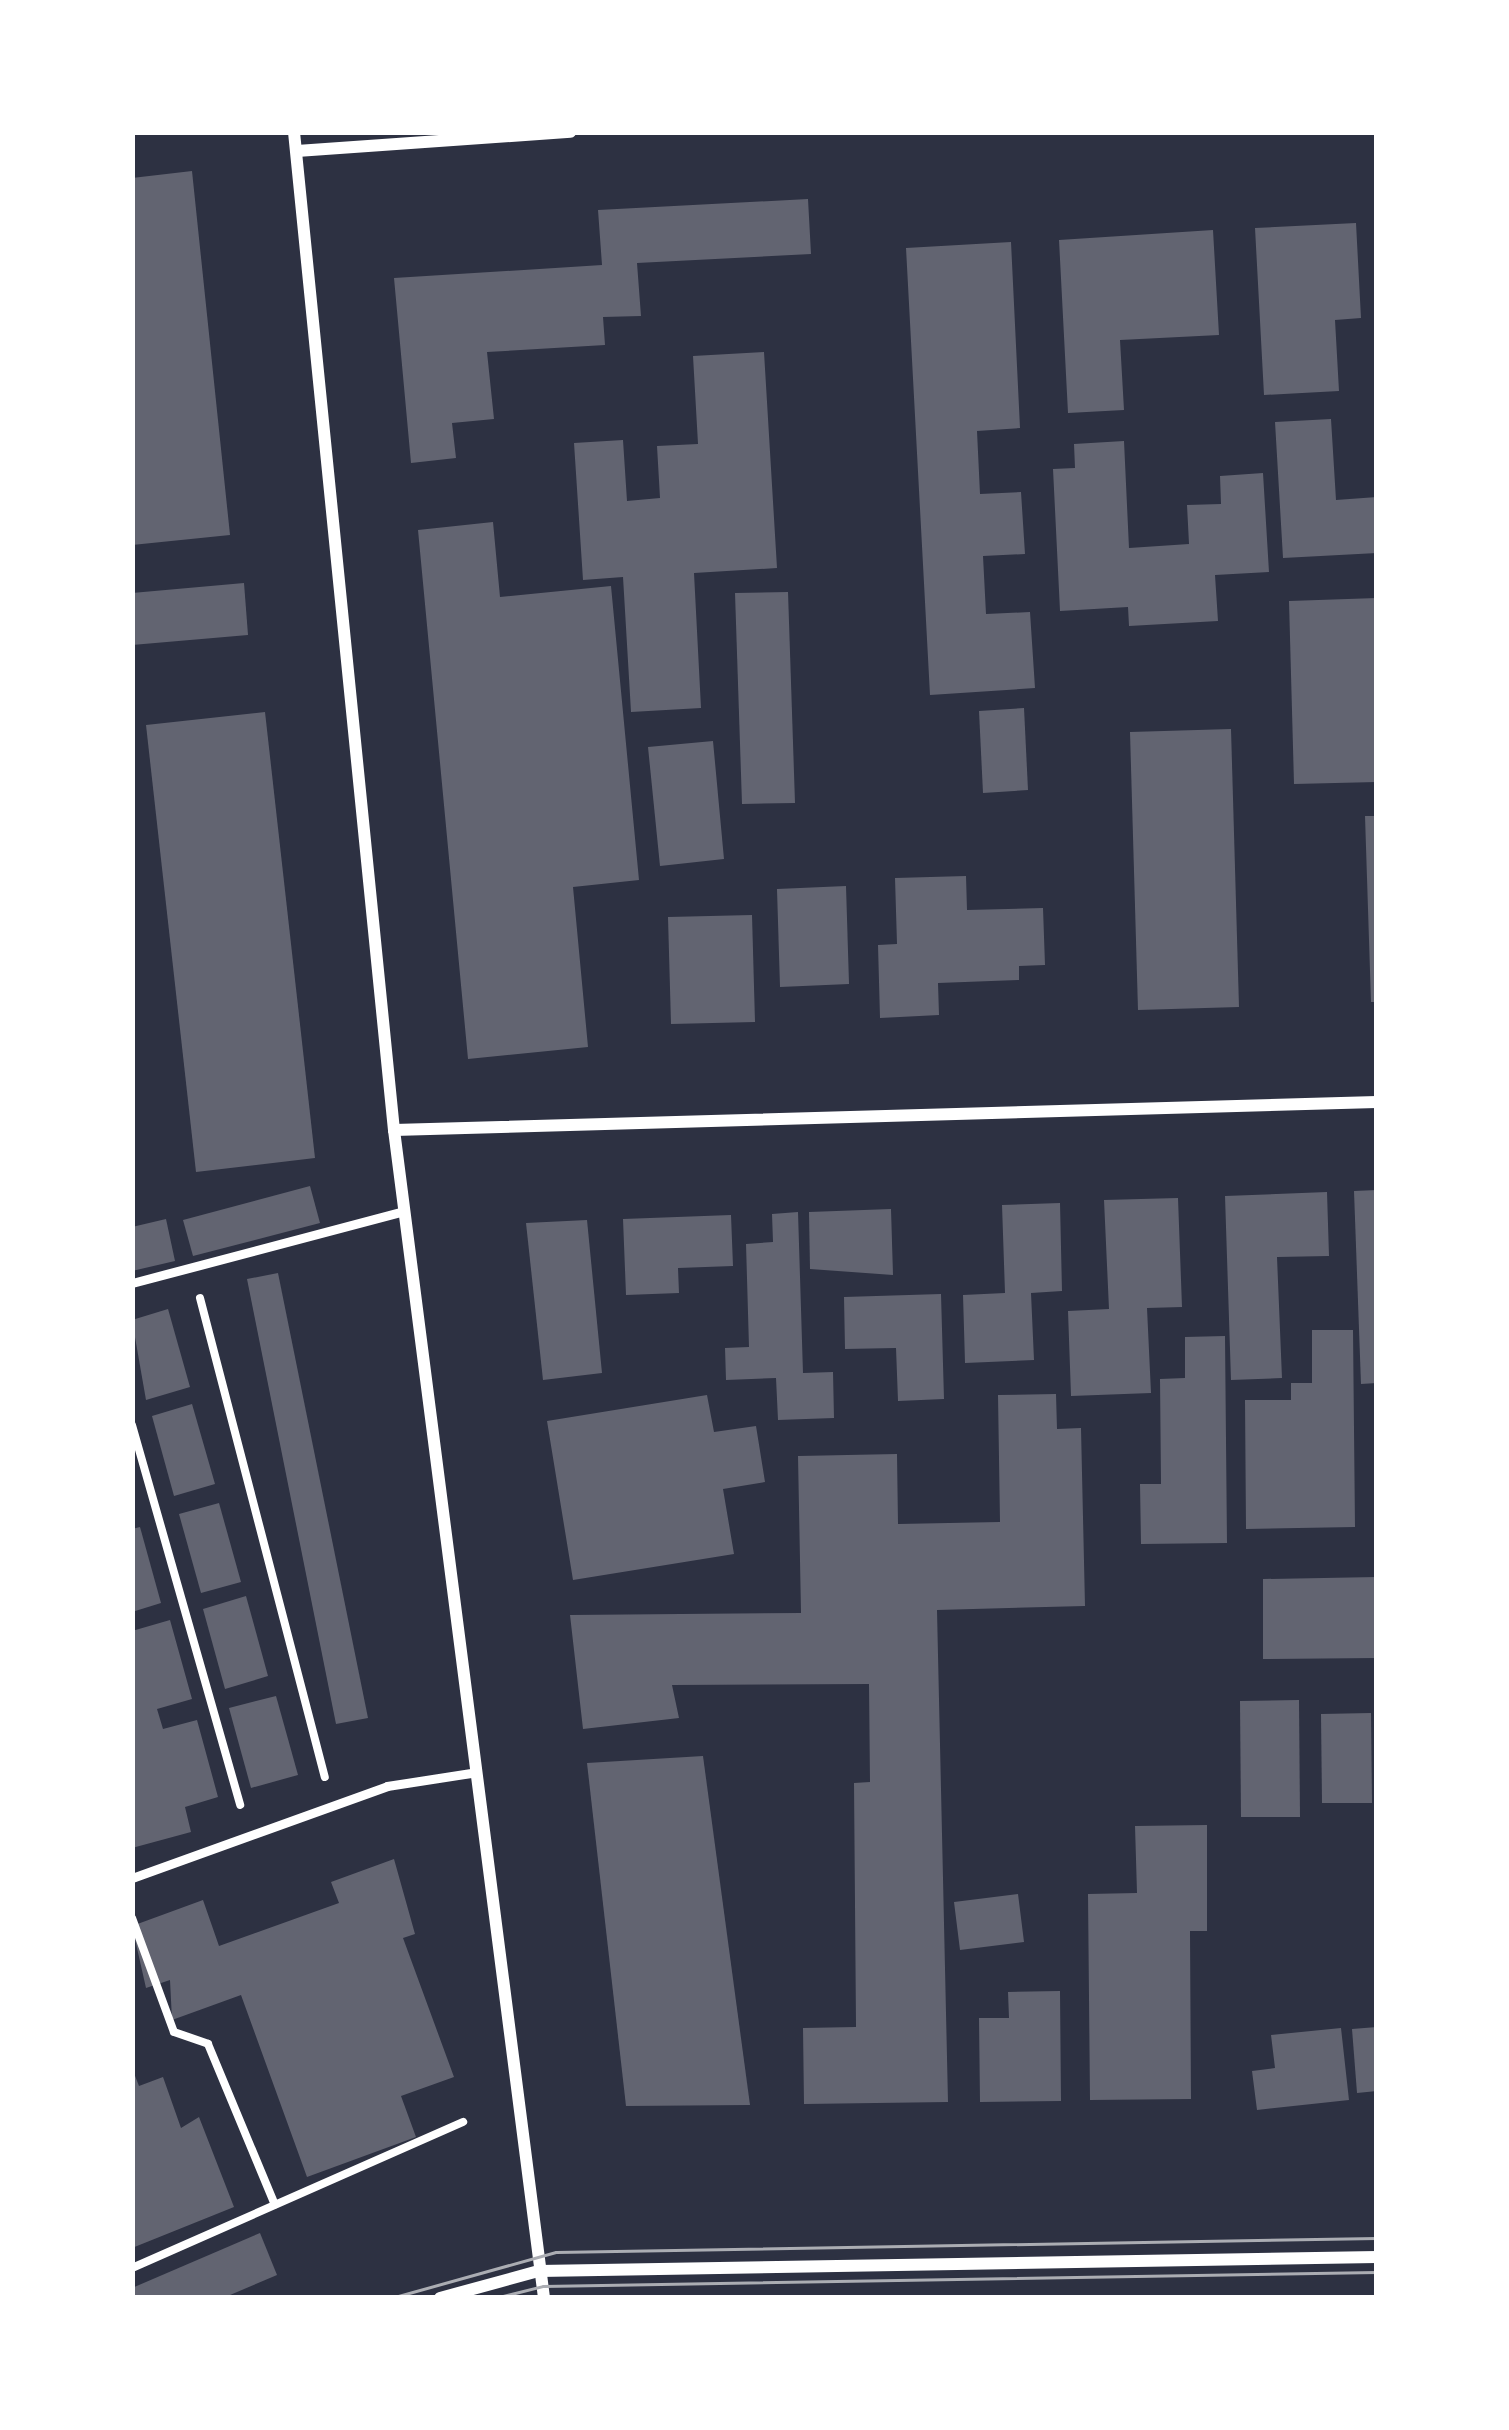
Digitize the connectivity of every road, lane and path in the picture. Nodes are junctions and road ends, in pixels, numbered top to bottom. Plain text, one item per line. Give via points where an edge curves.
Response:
1 (294, 132) edge
2 (570, 132) edge
3 (297, 151) junction
4 (1377, 1102) edge
5 (394, 1130) junction
6 (406, 1211) junction
7 (192, 1267) junction
8 (132, 1283) edge
9 (132, 1426) edge
10 (471, 1773) junction
11 (332, 1806) junction
12 (249, 1836) junction
13 (132, 1878) edge
14 (132, 1918) edge
15 (463, 2122) dead end
16 (275, 2205) junction
17 (1377, 2257) edge
18 (132, 2268) edge
19 (539, 2271) junction
20 (440, 2298) edge
21 (544, 2298) edge

1 - 3 street
2 - 3 street
3 - 5 street
4 - 5 street
5 - 6 street
6 - 7 lane
6 - 10 street
7 - 8 lane
7 - 11 path
9 - 12 path
10 - 11 lane
10 - 19 street
11 - 12 lane
12 - 13 lane
14 - 16 path via 174,2032 208,2044
15 - 16 path
16 - 18 path
17 - 19 street
19 - 20 street
19 - 21 street

